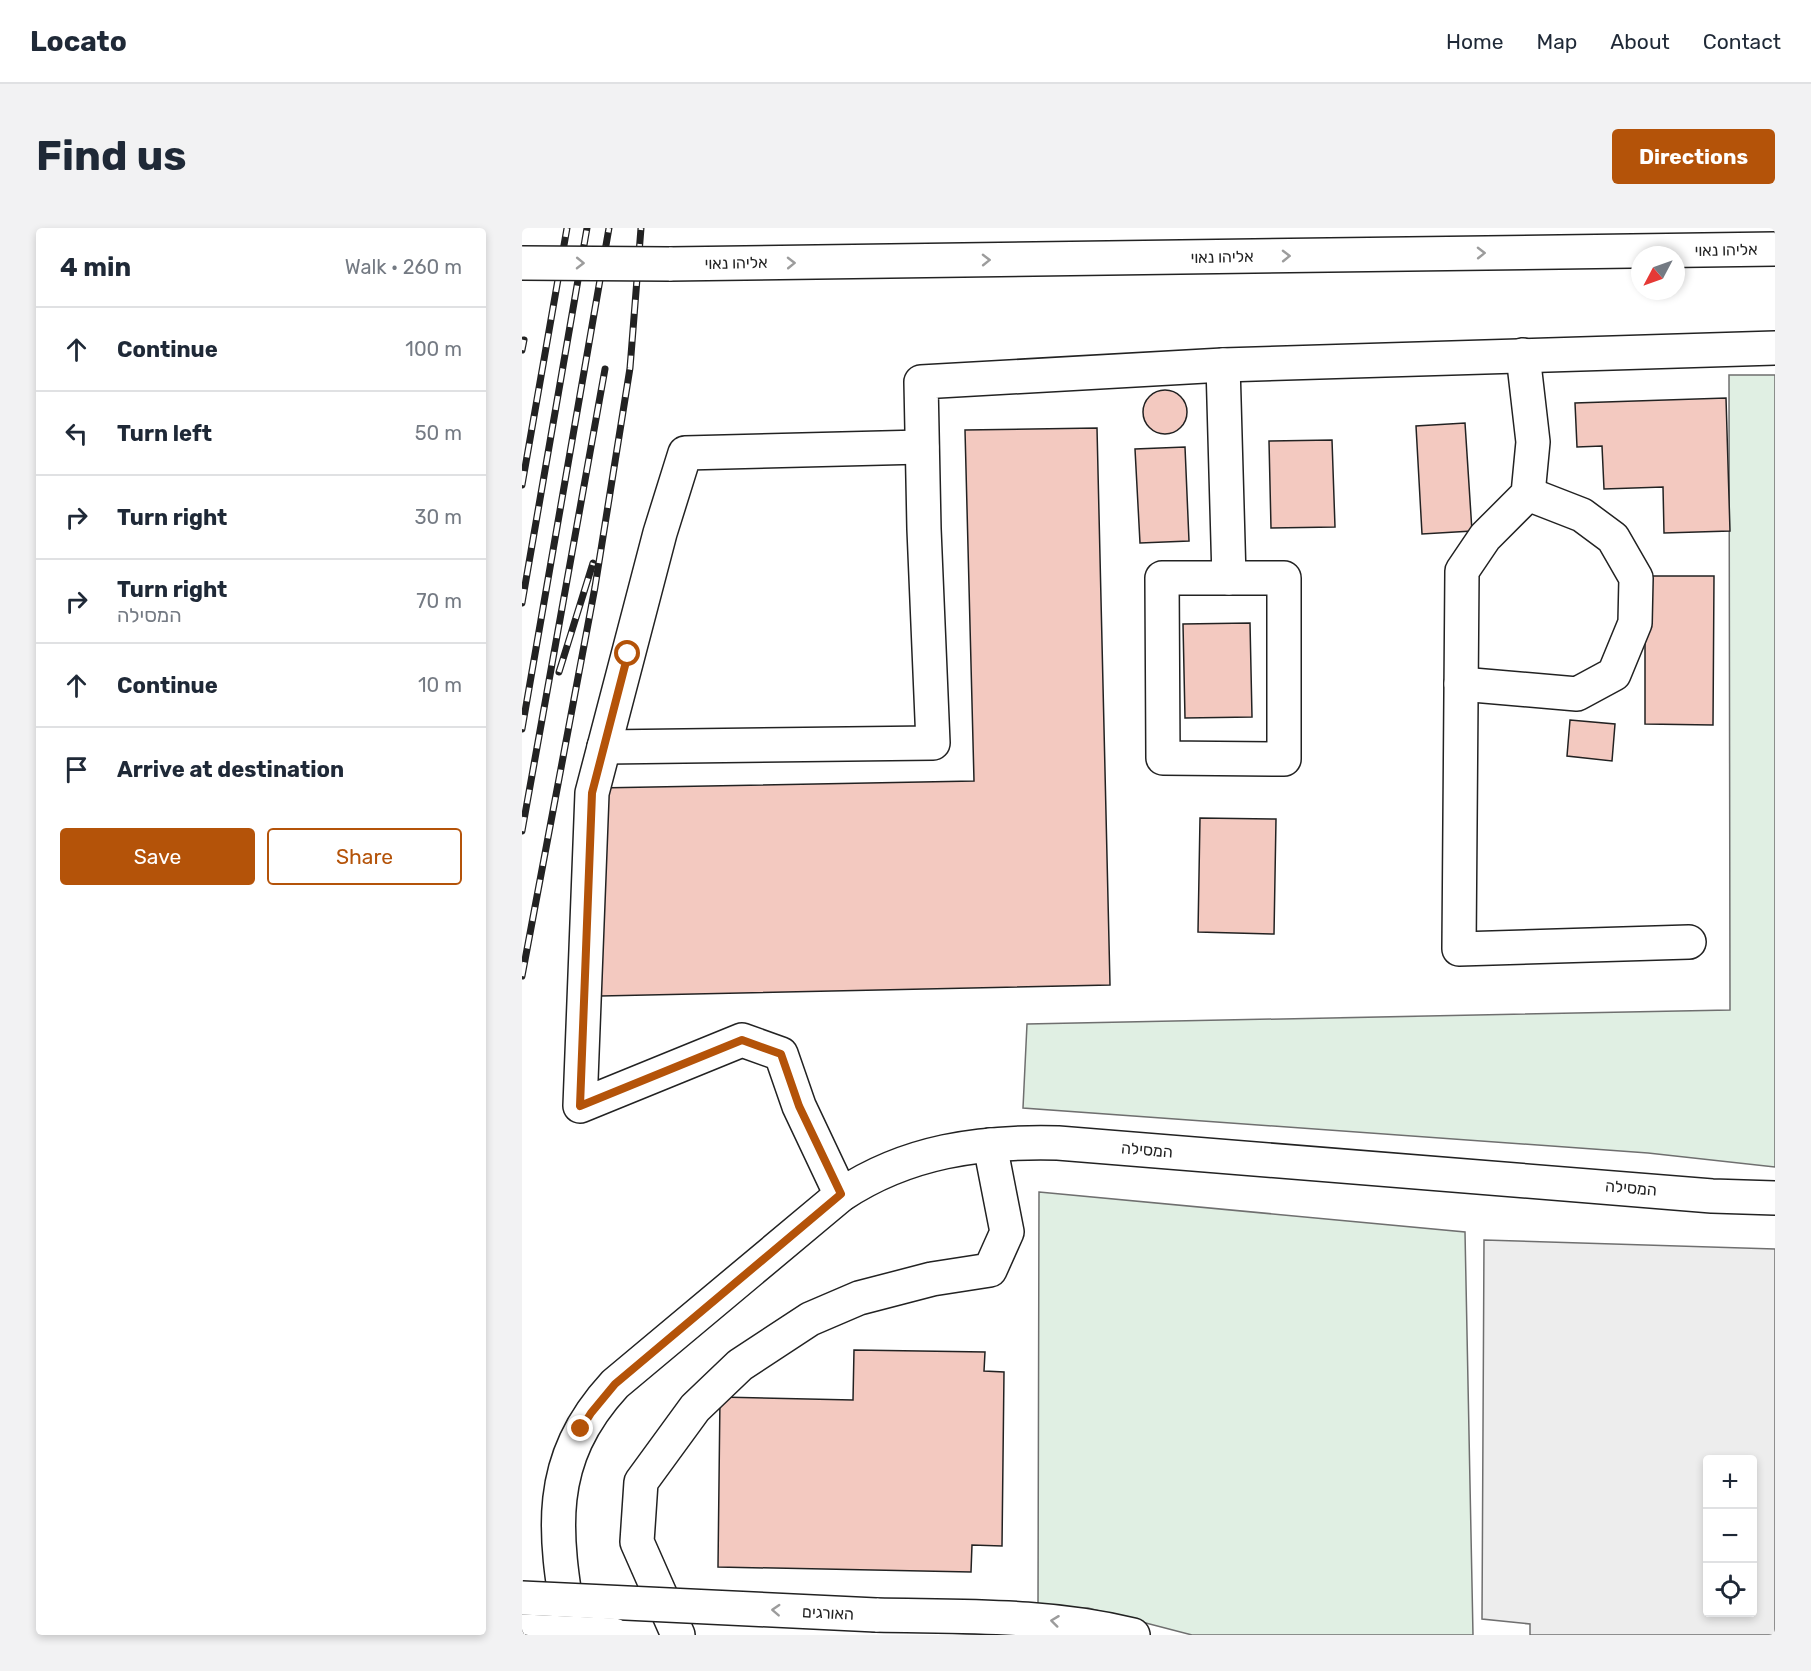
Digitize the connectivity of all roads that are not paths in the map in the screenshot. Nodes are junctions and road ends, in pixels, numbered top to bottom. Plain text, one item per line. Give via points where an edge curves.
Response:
1 (1775, 249) edge
2 (522, 263) edge
3 (1775, 348) edge
4 (1523, 355) junction
5 (1223, 365) junction
6 (921, 447) junction
7 (1527, 494) junction
8 (1229, 578) junction
9 (1461, 684) junction
10 (604, 747) junction
11 (1689, 942) dead end
12 (990, 1145) junction
13 (841, 1194) junction
14 (1775, 1198) edge
15 (522, 1598) edge
16 (522, 1630) edge
17 (571, 1635) edge
18 (614, 1635) edge
19 (678, 1635) edge
20 (1133, 1635) edge

2 -> 1 main road, אליהו נאוי, bridge
3 - 4 main road
4 - 5 main road
4 - 7 main road via 1533,442
5 - 6 main road via 921,382
5 - 8 main road
6 - 10 main road via 685,453
6 - 10 main road via 933,743
7 - 9 main road via 1485,537 1462,572
7 - 9 main road via 1582,515 1613,538 1636,578 1635,623 1614,674 1577,694
8 - 8 main road via 1162,578 1163,758 1284,759 1284,578
9 - 11 main road via 1459,949
10 - 13 main road via 592,793 580,1106 742,1040 781,1054 799,1106
12 - 13 main road, המסילה via 945,1151 902,1163
12 - 14 main road, המסילה via 1058,1143
12 - 19 main road via 1007,1232 990,1270 932,1279 859,1298 810,1319 740,1365 695,1408 641,1482 637,1542
13 - 17 main road, המסילה via 615,1384 581,1429 562,1481 559,1502 560,1569
20 -> 15 main road, האורגים, bridge via 1027,1618
16 - 18 main road, bridge

